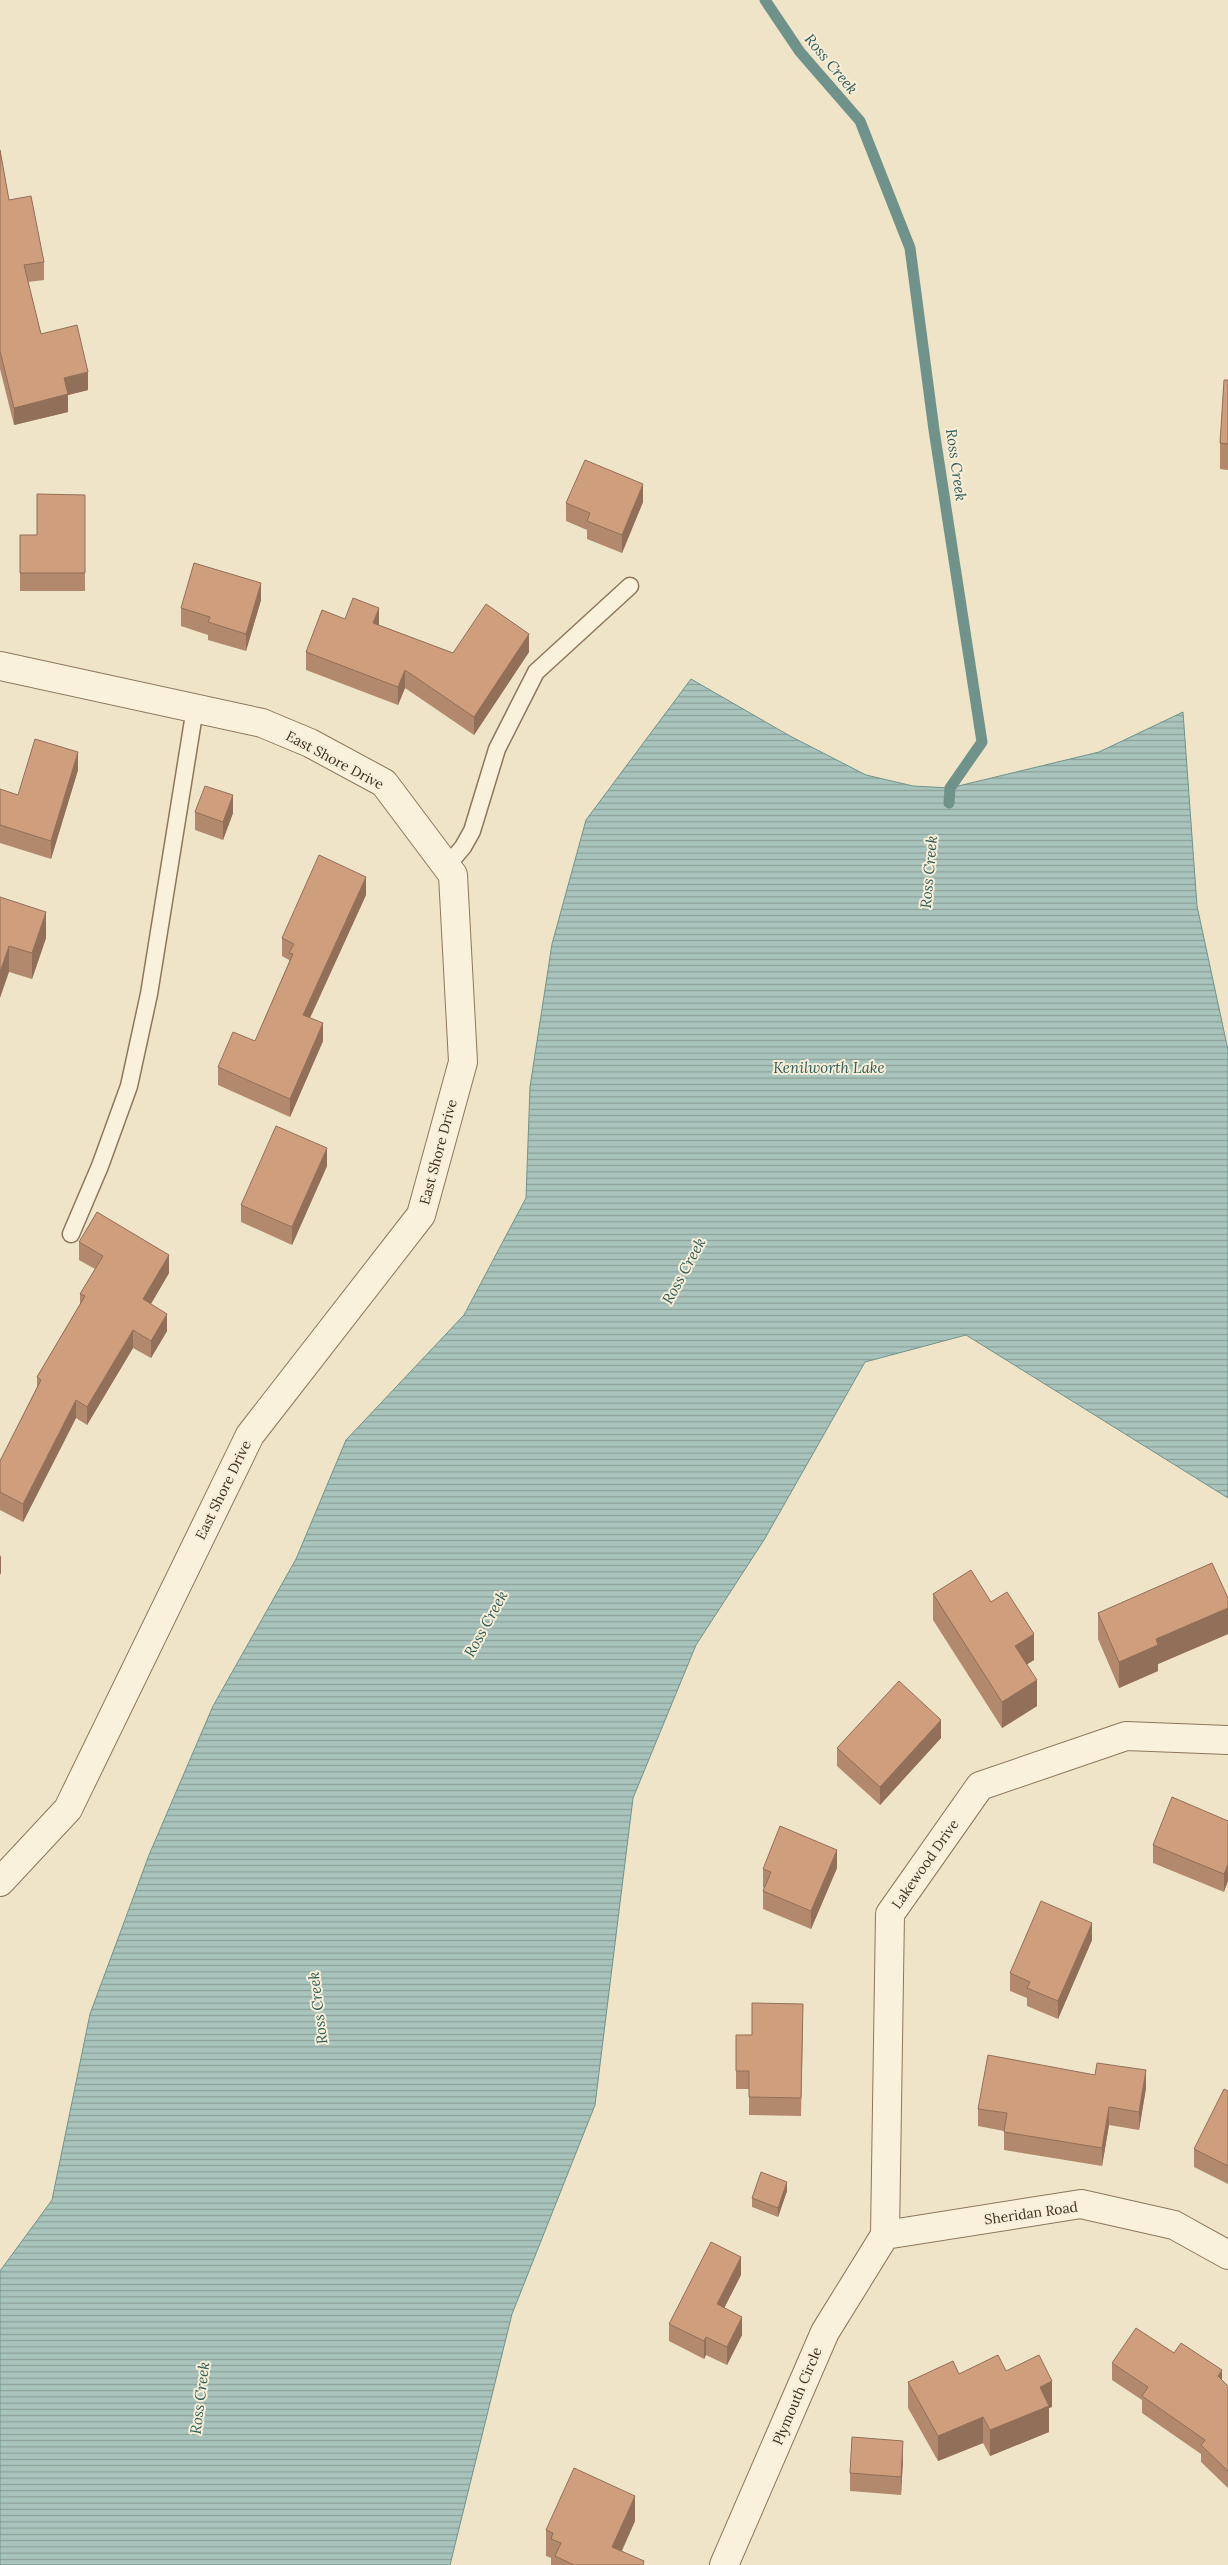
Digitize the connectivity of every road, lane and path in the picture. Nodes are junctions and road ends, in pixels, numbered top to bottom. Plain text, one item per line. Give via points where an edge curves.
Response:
1 (630, 586) dead end
2 (0, 666) edge
3 (195, 708) junction
4 (447, 866) junction
5 (71, 1234) dead end
6 (1228, 1740) edge
7 (0, 1882) edge
8 (885, 2235) junction
9 (1228, 2255) edge
10 (724, 2565) edge

1 - 4 lane via 536,672 497,749 472,831
2 - 3 street, East Shore Drive
3 - 4 street, East Shore Drive via 262,723 310,743 384,783
3 - 5 lane via 149,994 129,1086
4 - 7 street, East Shore Drive via 453,875 463,1062 421,1214 250,1435 68,1809
6 - 8 street, Lakewood Drive via 1126,1736 980,1786 890,1914
8 - 9 street, Sheridan Road via 1082,2204 1174,2225
8 - 10 street, Plymouth Circle via 825,2332

